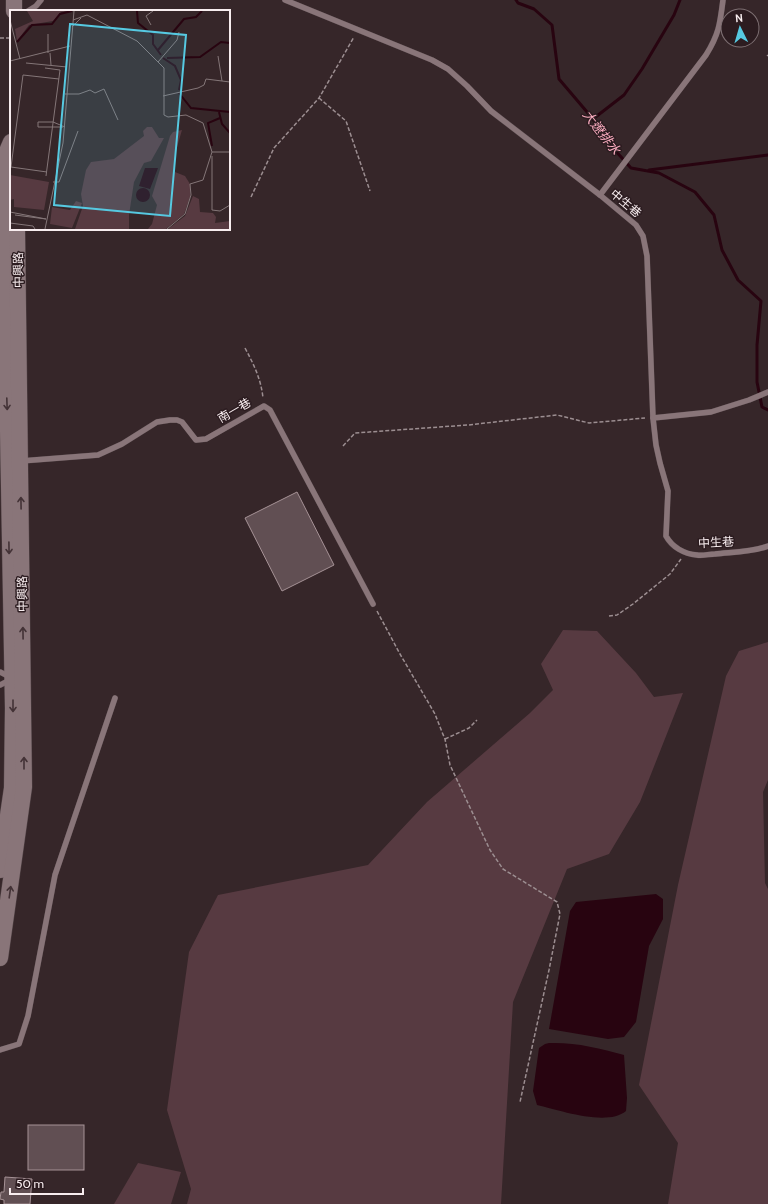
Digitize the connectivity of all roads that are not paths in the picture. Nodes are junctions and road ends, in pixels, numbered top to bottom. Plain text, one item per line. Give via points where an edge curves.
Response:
1 (41, 0) edge
2 (285, 0) edge
3 (723, 0) edge
4 (32, 10) edge
5 (10, 144) edge
6 (600, 195) junction
7 (17, 230) edge
8 (2, 281) edge
9 (768, 392) edge
10 (653, 418) junction
11 (14, 461) junction
12 (768, 546) edge
13 (373, 604) road end
14 (9, 679) edge
15 (115, 698) dead end
16 (0, 870) edge
17 (0, 958) edge
18 (0, 1050) edge

1 - 4 lane
2 - 6 lane, 中生巷 via 432,60 448,69 491,111
3 - 6 lane via 715,40 706,55
5 - 8 main road, 中興路 via 4,158
6 - 10 lane, 中生巷 via 636,225 643,236 647,256
7 - 11 main road, 中興路
8 -> 11 main road, 中興路
9 - 10 lane via 711,412
10 - 12 lane, 中生巷 via 656,445 668,491 666,536 673,545 697,555
11 - 13 lane, 南一巷 via 98,456 157,422 170,420 182,422 196,440 206,439 264,406 270,410
11 - 14 main road, 中興路
14 -> 16 main road, 中興路 via 12,788
17 -> 14 main road, 中興路 via 24,787
15 - 18 lane via 55,875 28,1016 18,1044

